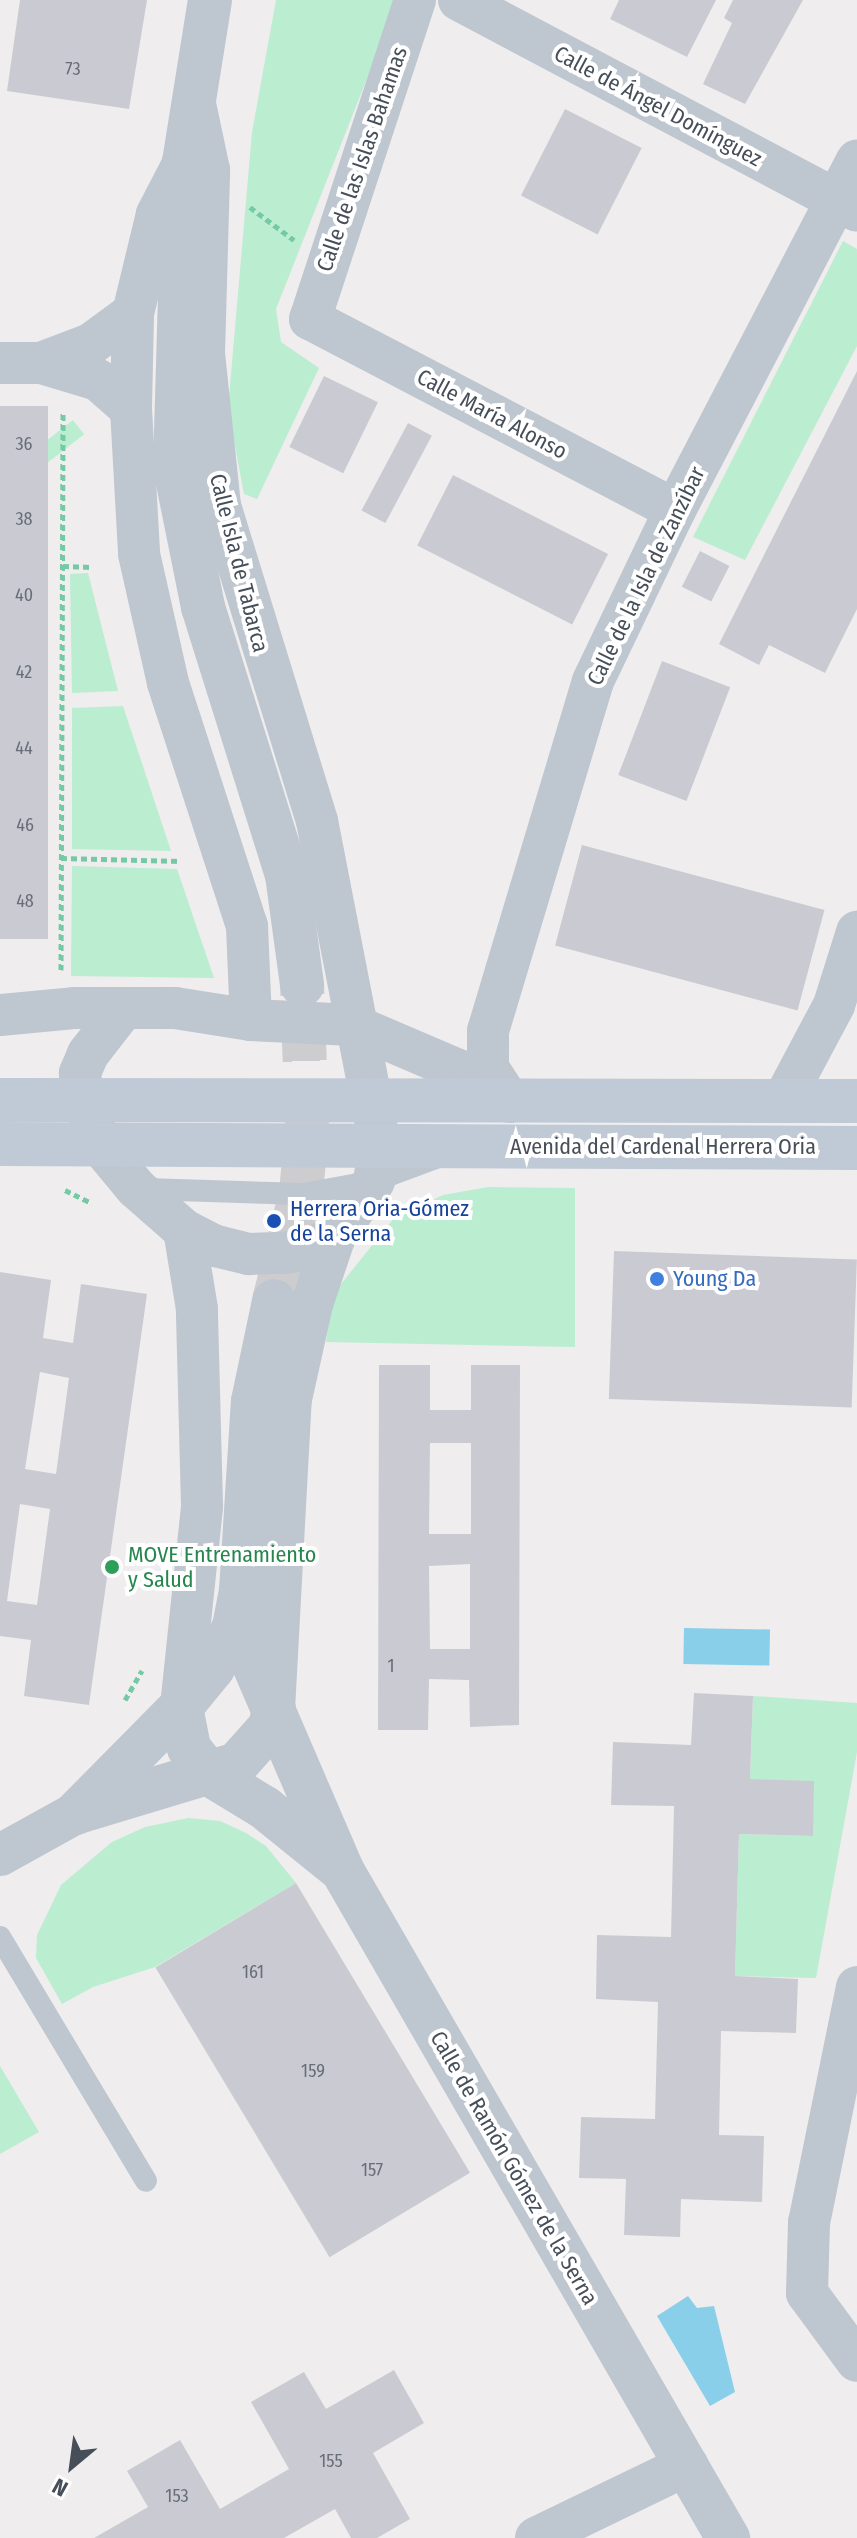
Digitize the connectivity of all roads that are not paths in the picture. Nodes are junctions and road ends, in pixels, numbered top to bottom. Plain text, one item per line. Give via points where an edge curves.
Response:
1 (210, 0) edge
2 (415, 0) edge
3 (459, 0) edge
4 (192, 91) junction
5 (857, 161) edge
6 (184, 162) junction
7 (847, 206) edge
8 (133, 313) junction
9 (310, 319) joint
10 (0, 363) edge
11 (41, 363) junction
12 (131, 409) junction
13 (675, 510) junction
14 (857, 932) edge
15 (302, 985) tunnel mouth
16 (123, 1009) junction
17 (0, 1015) edge
18 (251, 1020) junction
19 (353, 1025) junction
20 (0, 1100) edge
21 (83, 1100) junction
22 (370, 1100) junction
23 (783, 1101) junction
24 (857, 1101) edge
25 (510, 1102) junction
26 (0, 1144) edge
27 (102, 1147) junction
28 (857, 1148) edge
29 (377, 1163) junction
30 (136, 1188) junction
31 (184, 1230) junction
32 (335, 1236) junction
33 (274, 1301) tunnel mouth
34 (241, 1591) junction
35 (181, 1707) junction
36 (274, 1709) junction
37 (209, 1774) junction
38 (76, 1813) junction
39 (0, 1855) edge
40 (342, 1870) junction
41 (0, 1937) edge
42 (857, 1987) edge
43 (146, 2181) dead end
44 (857, 2361) edge
45 (687, 2465) junction
46 (536, 2538) edge
47 (728, 2538) edge

1 - 4 street, Calle Isla de Tabarca
2 - 9 street, Calle de las Islas Bahamas
3 - 7 street, Calle de Ángel Domínguez
4 - 6 street, Calle Isla de Tabarca
4 - 19 street, Calle Isla de Tabarca via 209,170 204,354 220,506 317,821
5 - 7 street, Calle de la Isla de Zanzíbar
6 - 8 street, Calle Isla de Tabarca via 157,214
6 - 15 street, Calle Isla de Tabarca via 175,468 203,607 287,875
7 - 13 street, Calle de la Isla de Zanzíbar
8 - 11 street via 91,344
8 - 12 street, Calle Isla de Tabarca
9 - 13 street, Calle María Alonso
10 - 11 street
11 - 12 street via 98,380
12 - 18 street, Calle Isla de Tabarca via 139,554 168,683 247,926
13 - 25 street, Calle de la Isla de Zanzíbar via 593,681 488,1031 488,1068
14 - 23 street via 834,1005
16 - 17 street, Avenida del Cardenal Herrera Oria
16 - 18 street, Avenida del Cardenal Herrera Oria via 175,1008
16 - 21 street via 88,1054 80,1073
18 - 19 street, Avenida del Cardenal Herrera Oria
19 - 22 street
19 - 25 street, Avenida del Cardenal Herrera Oria via 458,1070
20 - 21 main road, Avenida del Cardenal Herrera Oria
21 - 22 main road, Avenida del Cardenal Herrera Oria
21 - 27 street
22 - 25 main road, Avenida del Cardenal Herrera Oria
22 - 29 street
23 - 24 main road, Avenida del Cardenal Herrera Oria
23 - 25 main road, Avenida del Cardenal Herrera Oria
26 - 27 main road, Avenida del Cardenal Herrera Oria
27 - 29 main road, Avenida del Cardenal Herrera Oria
27 - 30 street
28 - 29 main road, Avenida del Cardenal Herrera Oria via 469,1146
29 - 30 lane, Avenida del Cardenal Herrera Oria via 304,1194 182,1194
29 - 32 street
30 - 31 street
31 - 32 street via 249,1254 310,1249
31 - 35 street, Calle de Ramón Gómez de la Serna via 197,1309 202,1506
32 - 36 street, Calle de Ramón Gómez de la Serna via 312,1304 291,1399
33 - 34 street, Calle de Ramón Gómez de la Serna via 253,1401
34 - 35 street, Calle de Ramón Gómez de la Serna via 225,1648
34 - 36 street, Calle de Ramón Gómez de la Serna via 247,1649
35 - 37 street, Calle de Ramón Gómez de la Serna via 189,1748
35 - 38 street, Calle de Ramón Gómez de la Serna
36 - 37 street, Calle de Ramón Gómez de la Serna via 270,1727 251,1751 237,1764
36 - 40 street, Calle de Ramón Gómez de la Serna
37 - 38 street, Calle de Ramón Gómez de la Serna
37 - 40 street, Calle de Ramón Gómez de la Serna via 265,1808
38 - 39 street, Calle de Ramón Gómez de la Serna
40 - 45 street, Calle de Ramón Gómez de la Serna
41 - 43 lane
42 - 44 street via 809,2222 807,2293
45 - 46 street
45 - 47 street, Calle de Ramón Gómez de la Serna

